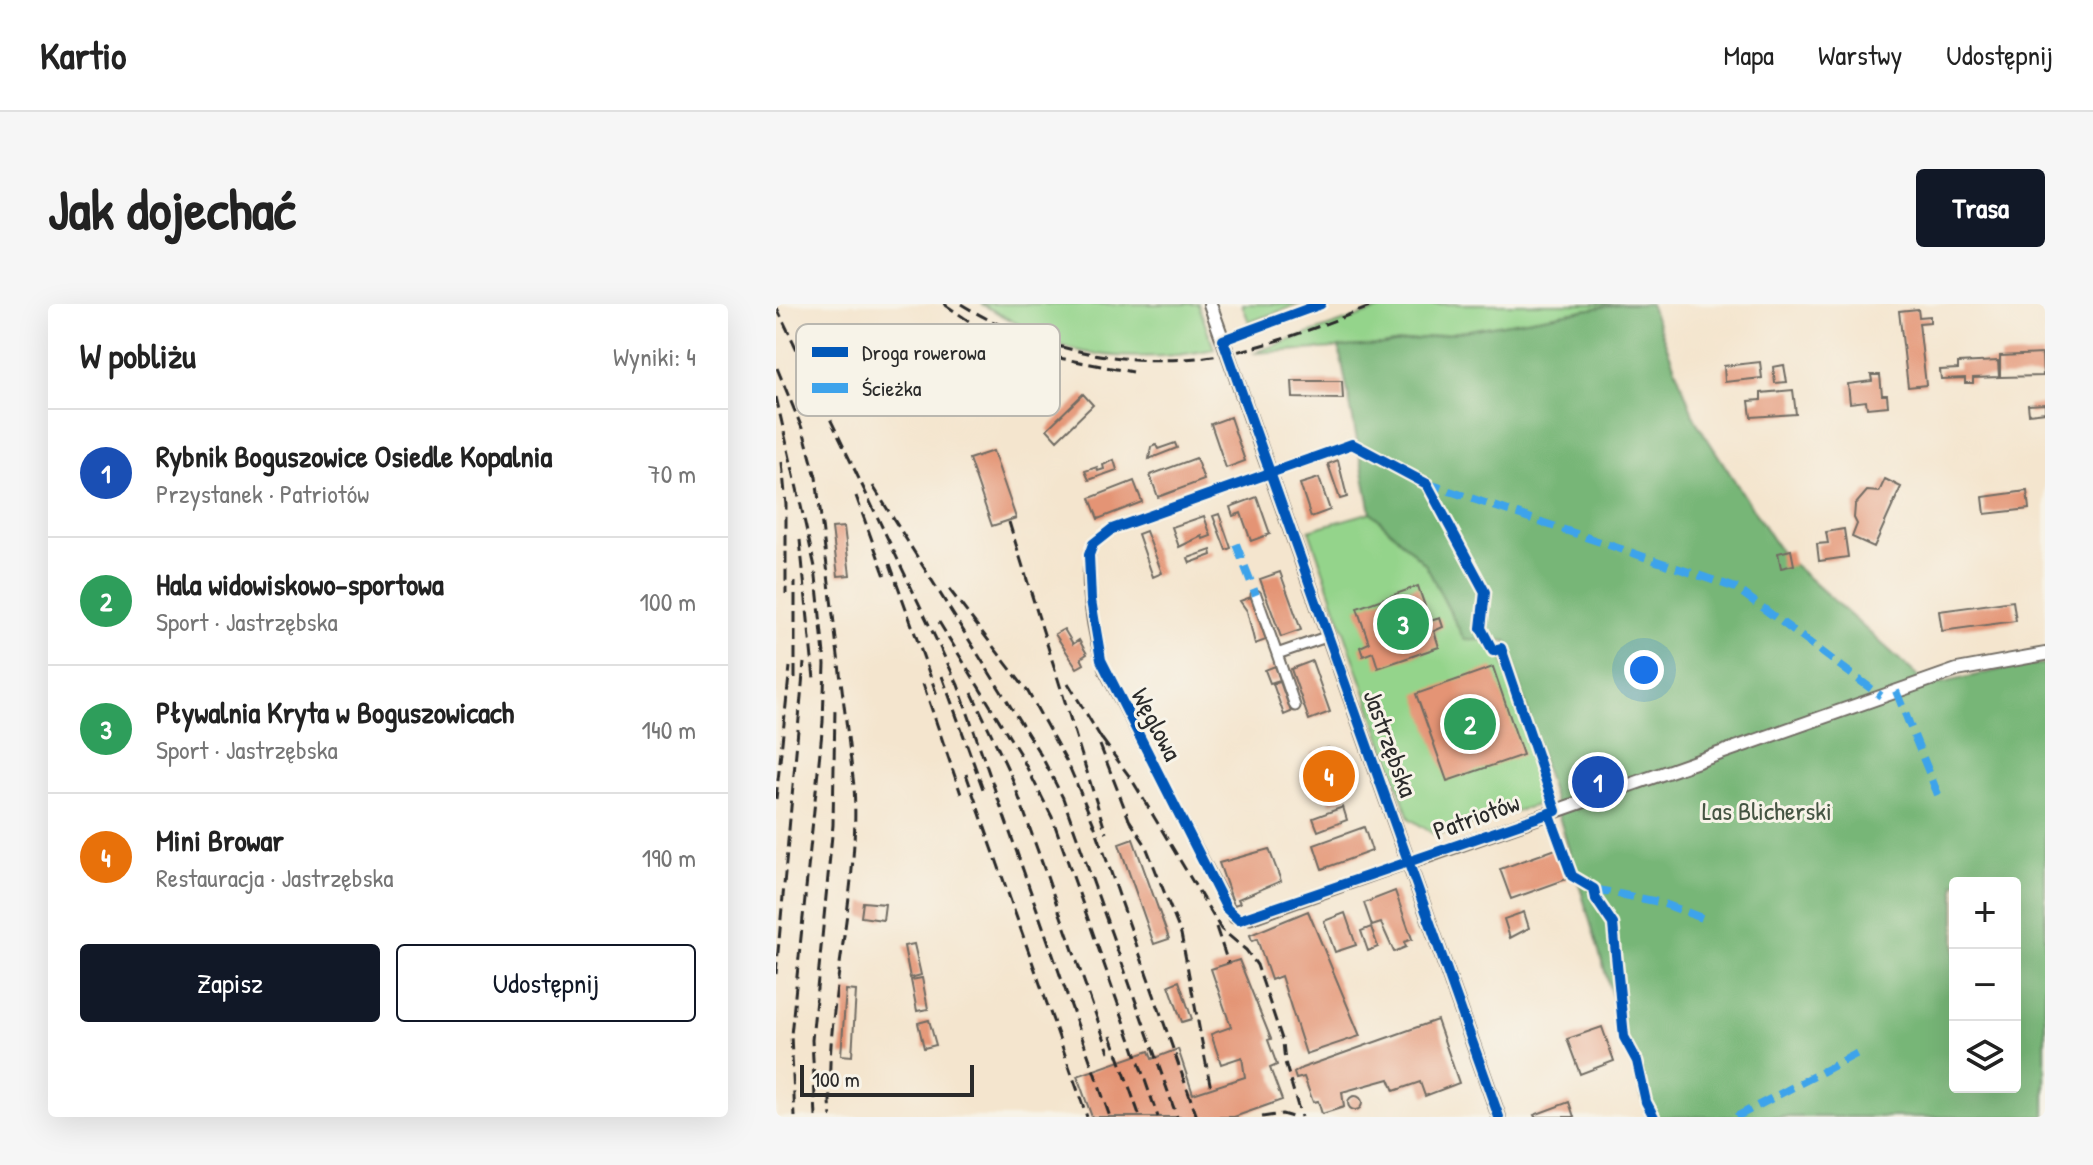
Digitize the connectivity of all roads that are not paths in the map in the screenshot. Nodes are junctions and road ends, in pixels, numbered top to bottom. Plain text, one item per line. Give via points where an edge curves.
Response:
1 (1210, 304) edge
2 (1272, 472) junction
3 (1256, 595) dead end
4 (1329, 636) junction
5 (1277, 654) junction
6 (2045, 654) edge
7 (1295, 706) dead end
8 (1411, 862) junction
9 (1499, 1117) edge

1 - 2 street, Jastrzębska
2 - 4 street, Jastrzębska
2 - 8 street, Węglowa via 1097,539 1088,570 1101,660 1234,918 1250,919
3 - 5 street
4 - 5 street
4 - 8 street, Jastrzębska
5 - 7 street
6 - 8 street, Patriotów via 1957,670
8 - 9 street, Jastrzębska

